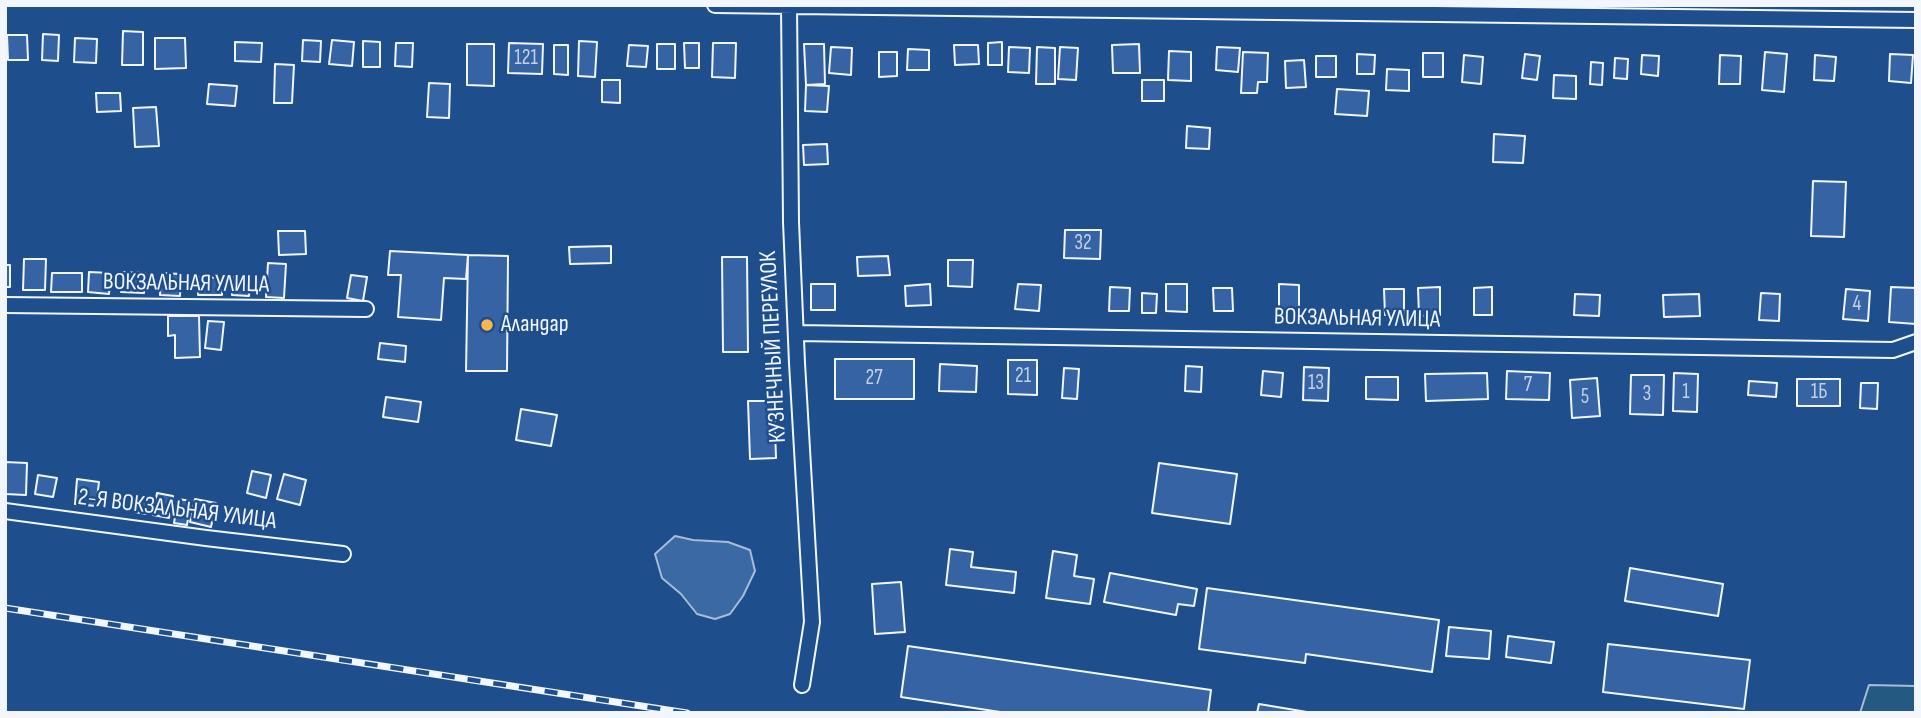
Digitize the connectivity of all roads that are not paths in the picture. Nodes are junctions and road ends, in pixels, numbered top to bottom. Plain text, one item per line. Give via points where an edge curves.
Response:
1 (715, 5) edge
2 (789, 6) edge
3 (1916, 20) edge
4 (5, 305) edge
5 (366, 309) dead end
6 (796, 332) junction
7 (1916, 342) edge
8 (5, 511) edge
9 (343, 554) dead end
10 (802, 685) dead end

1 - 2 street
2 - 3 street
2 - 6 street, КУЗНЕЧНЫЙ ПЕРЕУЛОК
4 - 5 street, ВОКЗАЛЬНАЯ УЛИЦА
6 - 7 street, ВОКЗАЛЬНАЯ УЛИЦА via 1893,350
6 - 10 street, КУЗНЕЧНЫЙ ПЕРЕУЛОК via 813,622
8 - 9 street, 2-Я ВОКЗАЛЬНАЯ УЛИЦА

